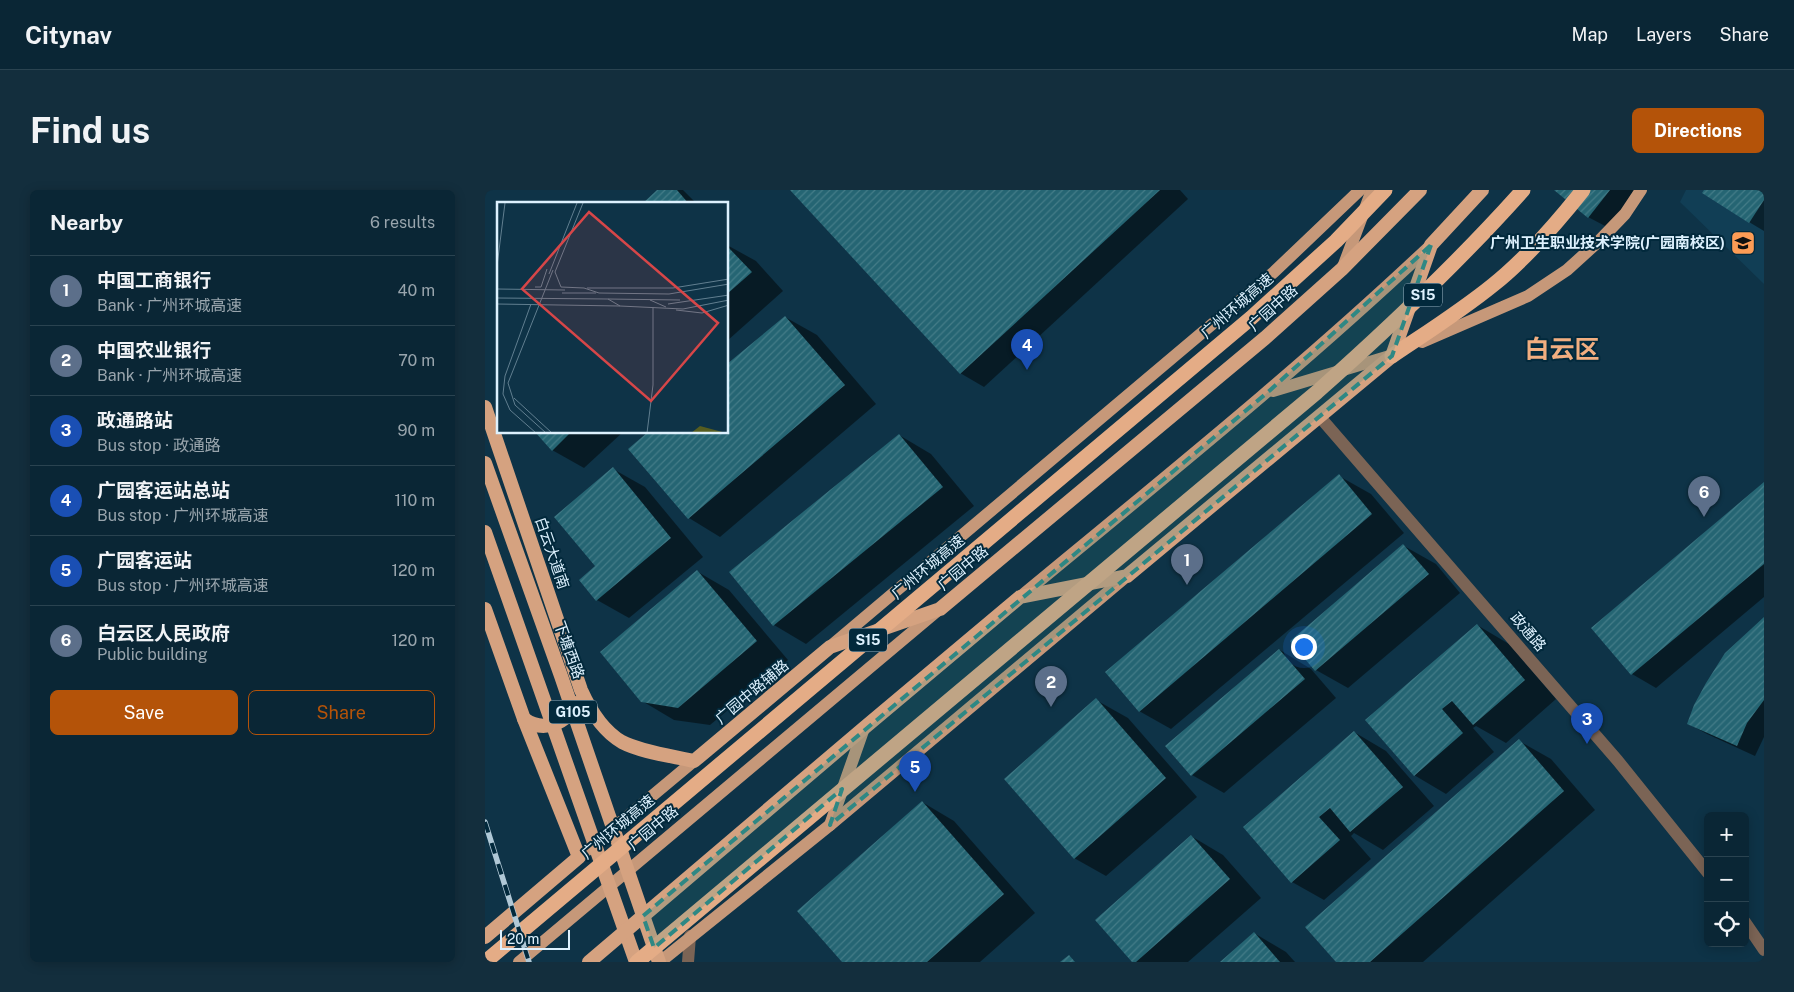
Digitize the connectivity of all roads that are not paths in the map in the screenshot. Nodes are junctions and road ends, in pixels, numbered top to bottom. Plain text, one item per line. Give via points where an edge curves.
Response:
1 (1360, 190) edge
2 (1372, 190) edge
3 (1385, 190) edge
4 (1420, 190) edge
5 (1482, 190) edge
6 (1523, 190) edge
7 (1583, 190) edge
8 (1641, 190) edge
9 (1431, 245) junction
10 (1342, 269) junction
11 (1392, 356) junction
12 (1268, 392) junction
13 (485, 407) edge
14 (1319, 416) junction
15 (485, 463) edge
16 (485, 532) edge
17 (1127, 576) junction
18 (1020, 598) junction
19 (485, 609) edge
20 (940, 609) junction
21 (830, 647) junction
22 (581, 690) junction
23 (524, 719) junction
24 (864, 728) junction
25 (694, 761) junction
26 (829, 825) junction
27 (579, 857) junction
28 (1704, 868) edge
29 (1749, 928) edge
30 (690, 936) junction
31 (485, 938) edge
32 (1764, 950) edge
33 (485, 962) edge
34 (519, 962) edge
35 (589, 962) edge
36 (637, 962) edge
37 (659, 962) edge
38 (688, 962) edge

1 - 21 main road via 1274,272
2 - 10 main road
3 - 33 highway, 广州环城高速 / S15 via 1336,241 1251,318
4 - 10 highway, 广园中路
5 - 9 highway
6 - 36 highway, S15 via 1425,293 1317,392
7 - 11 highway via 1527,254 1494,284
8 - 11 main road via 1625,214 1599,241 1567,270 1528,296
9 - 11 highway
9 - 12 main road
10 - 20 highway, 广园中路 via 1265,338
11 - 12 main road
11 - 14 highway
12 - 18 main road
13 - 22 highway, 白云大道南
14 - 17 highway
14 - 28 street, 政通路 via 1618,761
15 - 37 highway, 下塘西路 / G105
16 - 36 highway, G105
17 - 18 highway
17 - 26 main road
18 - 24 highway
19 - 23 highway
20 - 21 highway
20 - 34 main road, 广园中路
21 - 25 highway, 广园中路辅路
22 - 23 highway via 571,712 559,722 537,725
22 - 25 highway, 白云大道南 via 595,716 622,742
23 - 27 highway
24 - 26 main road
24 - 35 highway
25 - 27 main road
26 - 30 main road
27 - 31 highway
29 - 32 street
30 - 37 main road
30 - 38 street

